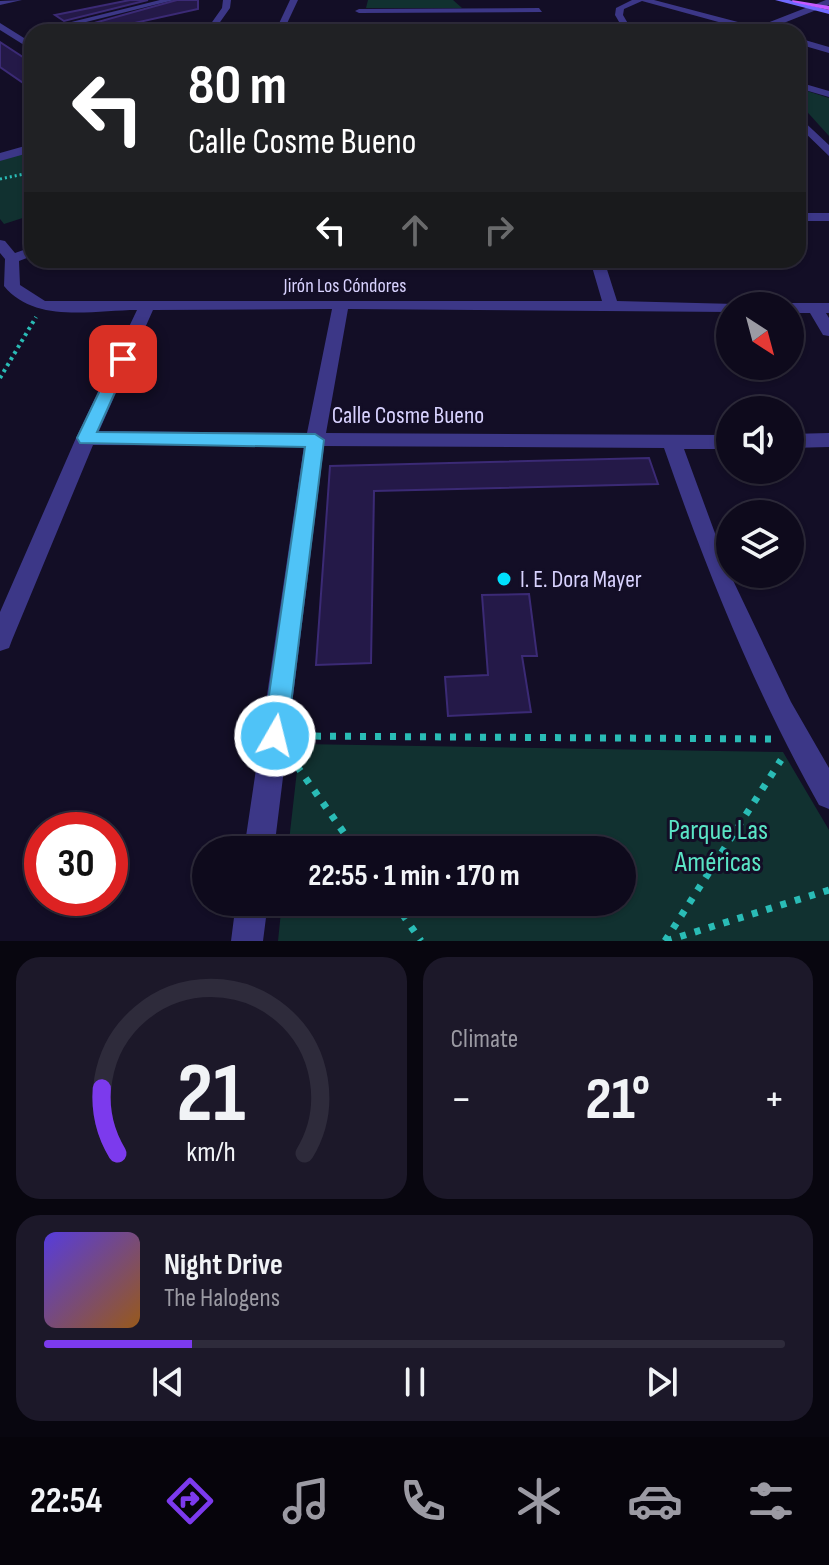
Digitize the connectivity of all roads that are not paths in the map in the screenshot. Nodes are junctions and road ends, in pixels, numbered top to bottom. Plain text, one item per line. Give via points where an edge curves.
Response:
1 (18, 0) edge
2 (170, 0) edge
3 (227, 0) edge
4 (294, 0) edge
5 (361, 0) edge
6 (461, 0) edge
7 (529, 0) edge
8 (642, 0) edge
9 (779, 0) edge
10 (796, 0) edge
11 (0, 3) edge
12 (825, 5) edge
13 (472, 10) junction
14 (539, 10) junction
15 (359, 11) junction
16 (67, 24) edge
17 (215, 24) edge
18 (283, 24) edge
19 (355, 24) edge
20 (543, 24) edge
21 (624, 24) edge
22 (734, 24) edge
23 (778, 24) edge
24 (0, 26) edge
25 (24, 34) edge
26 (16, 36) junction
27 (24, 42) edge
28 (806, 43) edge
29 (829, 50) edge
30 (806, 88) edge
31 (829, 94) edge
32 (806, 128) edge
33 (24, 150) edge
34 (829, 152) edge
35 (0, 157) edge
36 (806, 217) edge
37 (829, 217) edge
38 (0, 244) edge
39 (24, 254) edge
40 (12, 259) junction
41 (599, 268) edge
42 (341, 304) junction
43 (147, 306) junction
44 (611, 306) junction
45 (716, 307) edge
46 (822, 308) edge
47 (829, 331) edge
48 (86, 438) junction
49 (315, 440) junction
50 (829, 440) edge
51 (804, 441) edge
52 (716, 442) edge
53 (672, 443) junction
54 (0, 640) edge
55 (829, 795) edge
56 (261, 836) edge
57 (250, 916) edge
58 (247, 941) edge

1 - 11 street
2 - 16 street
3 - 17 street
4 - 18 street
5 - 15 street
6 - 13 street
7 - 14 street
8 - 21 street via 620,8
8 - 22 street
9 - 12 main road
10 - 12 main road
12 - 23 street
13 - 14 street
13 - 15 street
14 - 20 street
15 - 19 street
24 - 26 street
25 - 26 street
26 - 27 street
28 - 29 street
30 - 31 street
32 - 34 street
33 - 35 street
36 - 37 street
38 - 40 street
39 - 40 street
40 - 43 street, Jirón Los Cóndores via 12,286 42,306
41 - 44 street
42 - 43 street, Jirón Los Cóndores
42 - 44 street, Jirón Los Cóndores
42 - 49 street
43 - 48 street
44 - 45 street, Jirón Los Cóndores
46 - 47 street
48 - 49 street, Calle Cosme Bueno
48 - 54 street
49 - 53 street, Calle Cosme Bueno
49 - 56 street
50 - 51 street
52 - 53 street, Calle Cosme Bueno
53 - 55 street via 716,566 795,739
57 - 58 street

